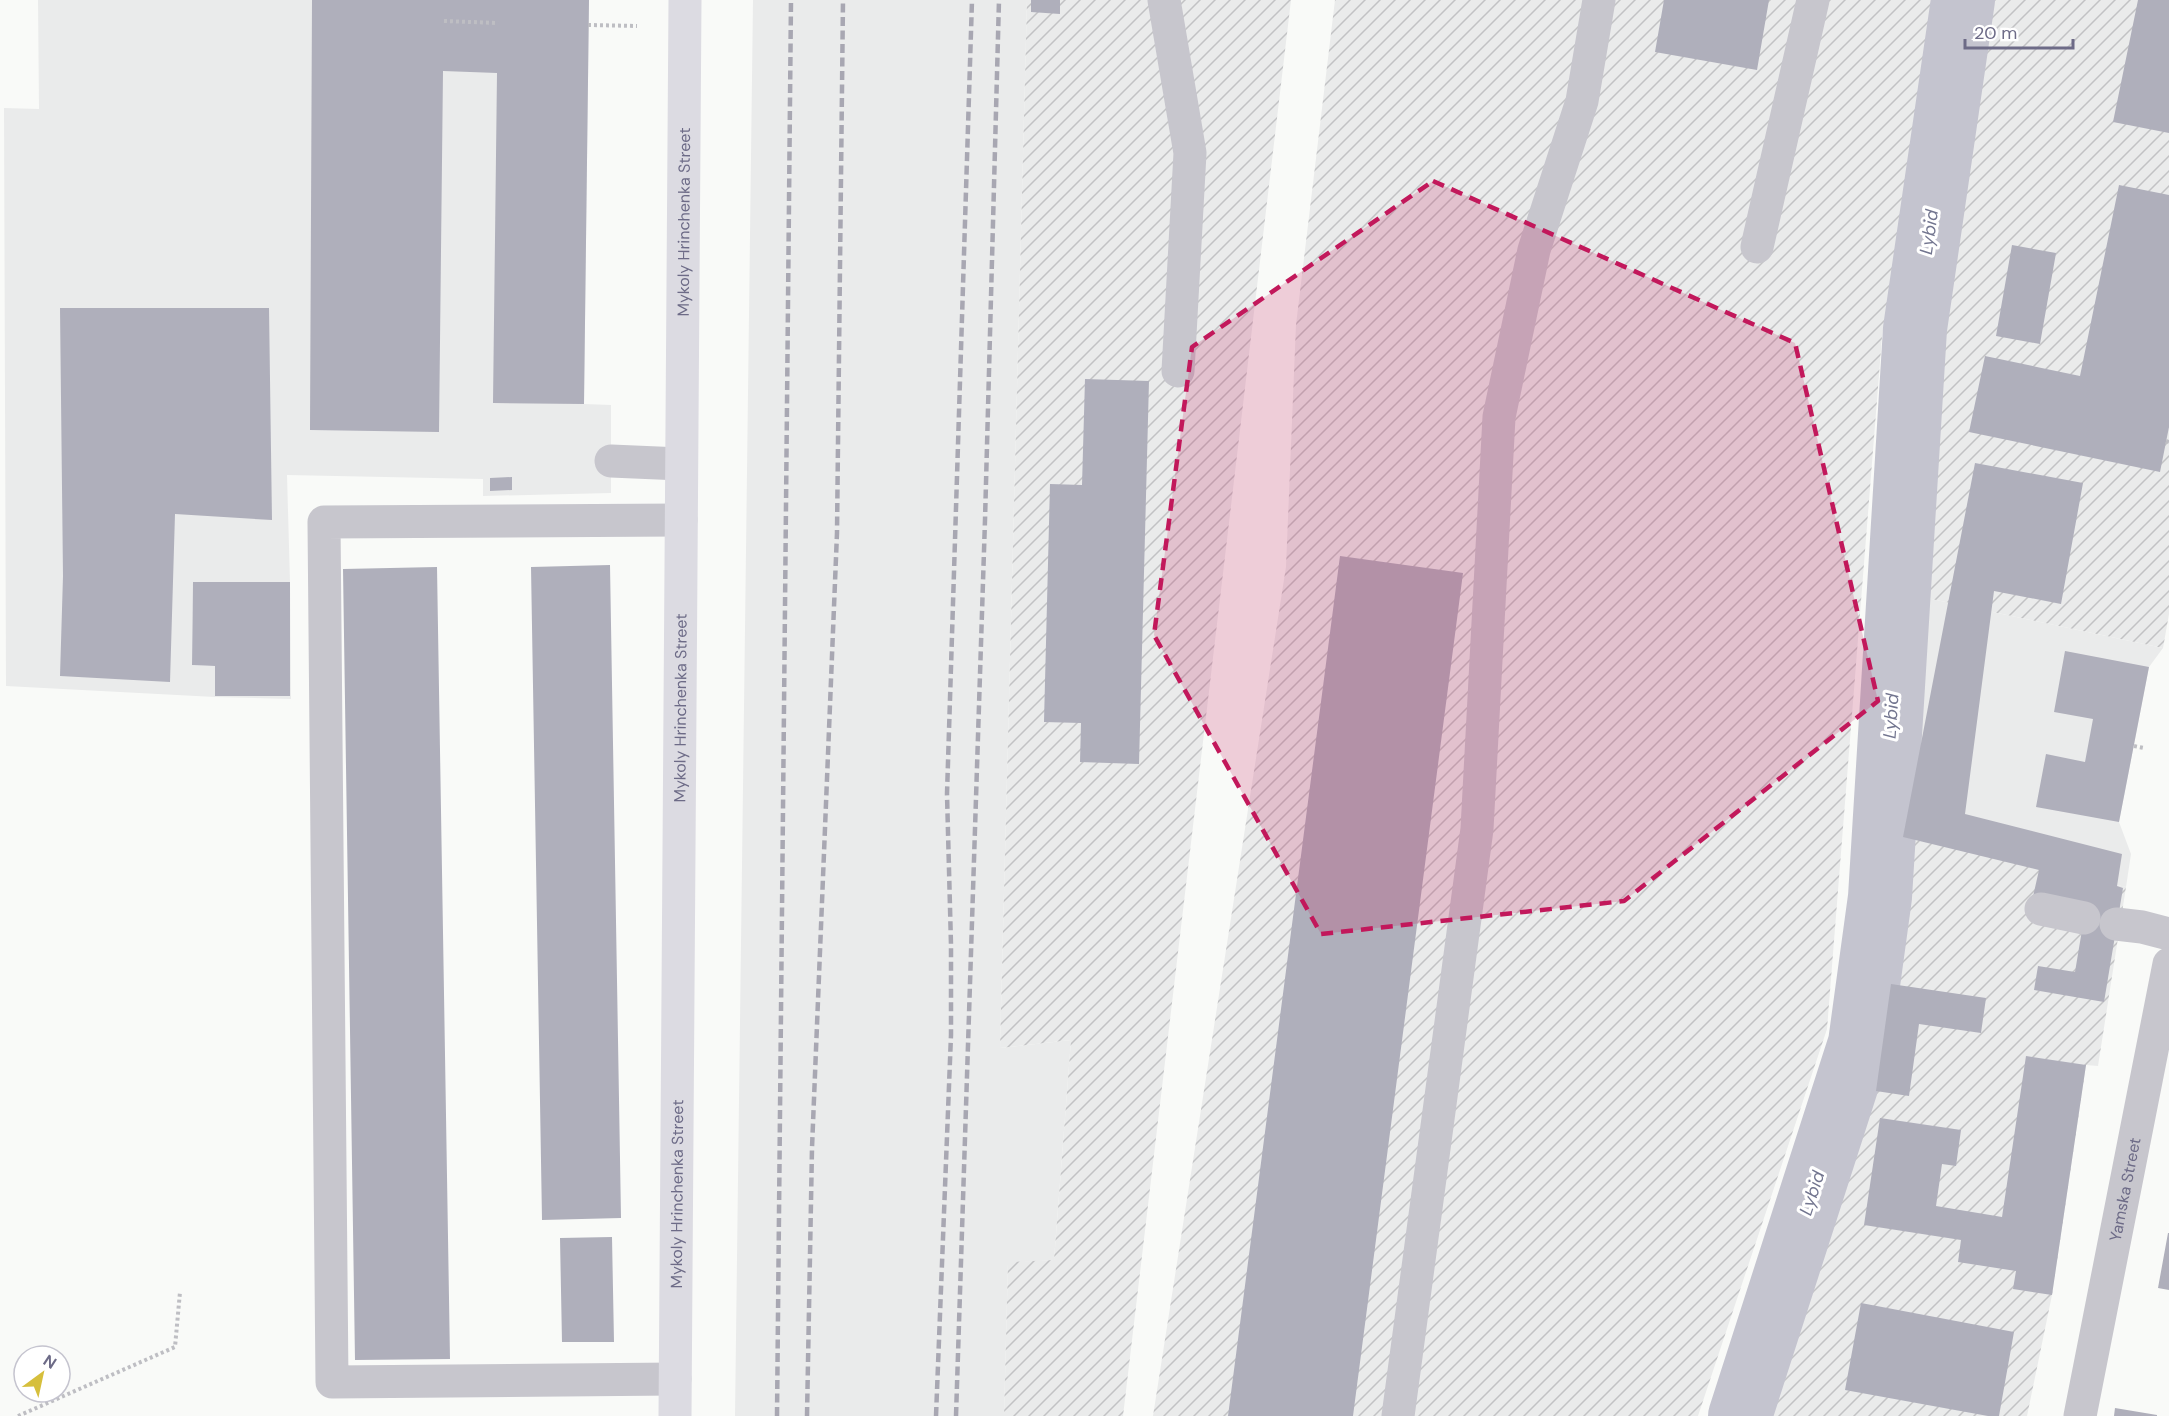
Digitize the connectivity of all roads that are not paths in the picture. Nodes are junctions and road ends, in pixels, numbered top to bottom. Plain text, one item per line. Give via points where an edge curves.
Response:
1 (685, 0) edge
2 (1164, 0) edge
3 (1599, 0) edge
4 (1813, 0) edge
5 (1757, 247) dead end
6 (1178, 371) dead end
7 (611, 461) dead end
8 (681, 464) junction
9 (681, 520) junction
10 (2041, 909) dead end
11 (2084, 918) dead end
12 (2116, 924) dead end
13 (2169, 934) edge
14 (2169, 964) edge
15 (675, 1379) junction
16 (675, 1416) edge
17 (1398, 1416) edge
18 (2080, 1416) edge

1 - 8 main road, Mykoly Hrinchenka Street
2 - 6 street via 1190,153
3 - 17 street via 1582,101 1534,250 1499,417 1477,829
4 - 5 street
7 - 8 street
8 - 9 main road, Mykoly Hrinchenka Street
9 - 15 main road, Mykoly Hrinchenka Street
9 - 15 street via 324,522 332,1382
10 - 11 street
12 - 13 street
14 - 18 street, Yamska Street
15 - 16 main road, Mykoly Hrinchenka Street

